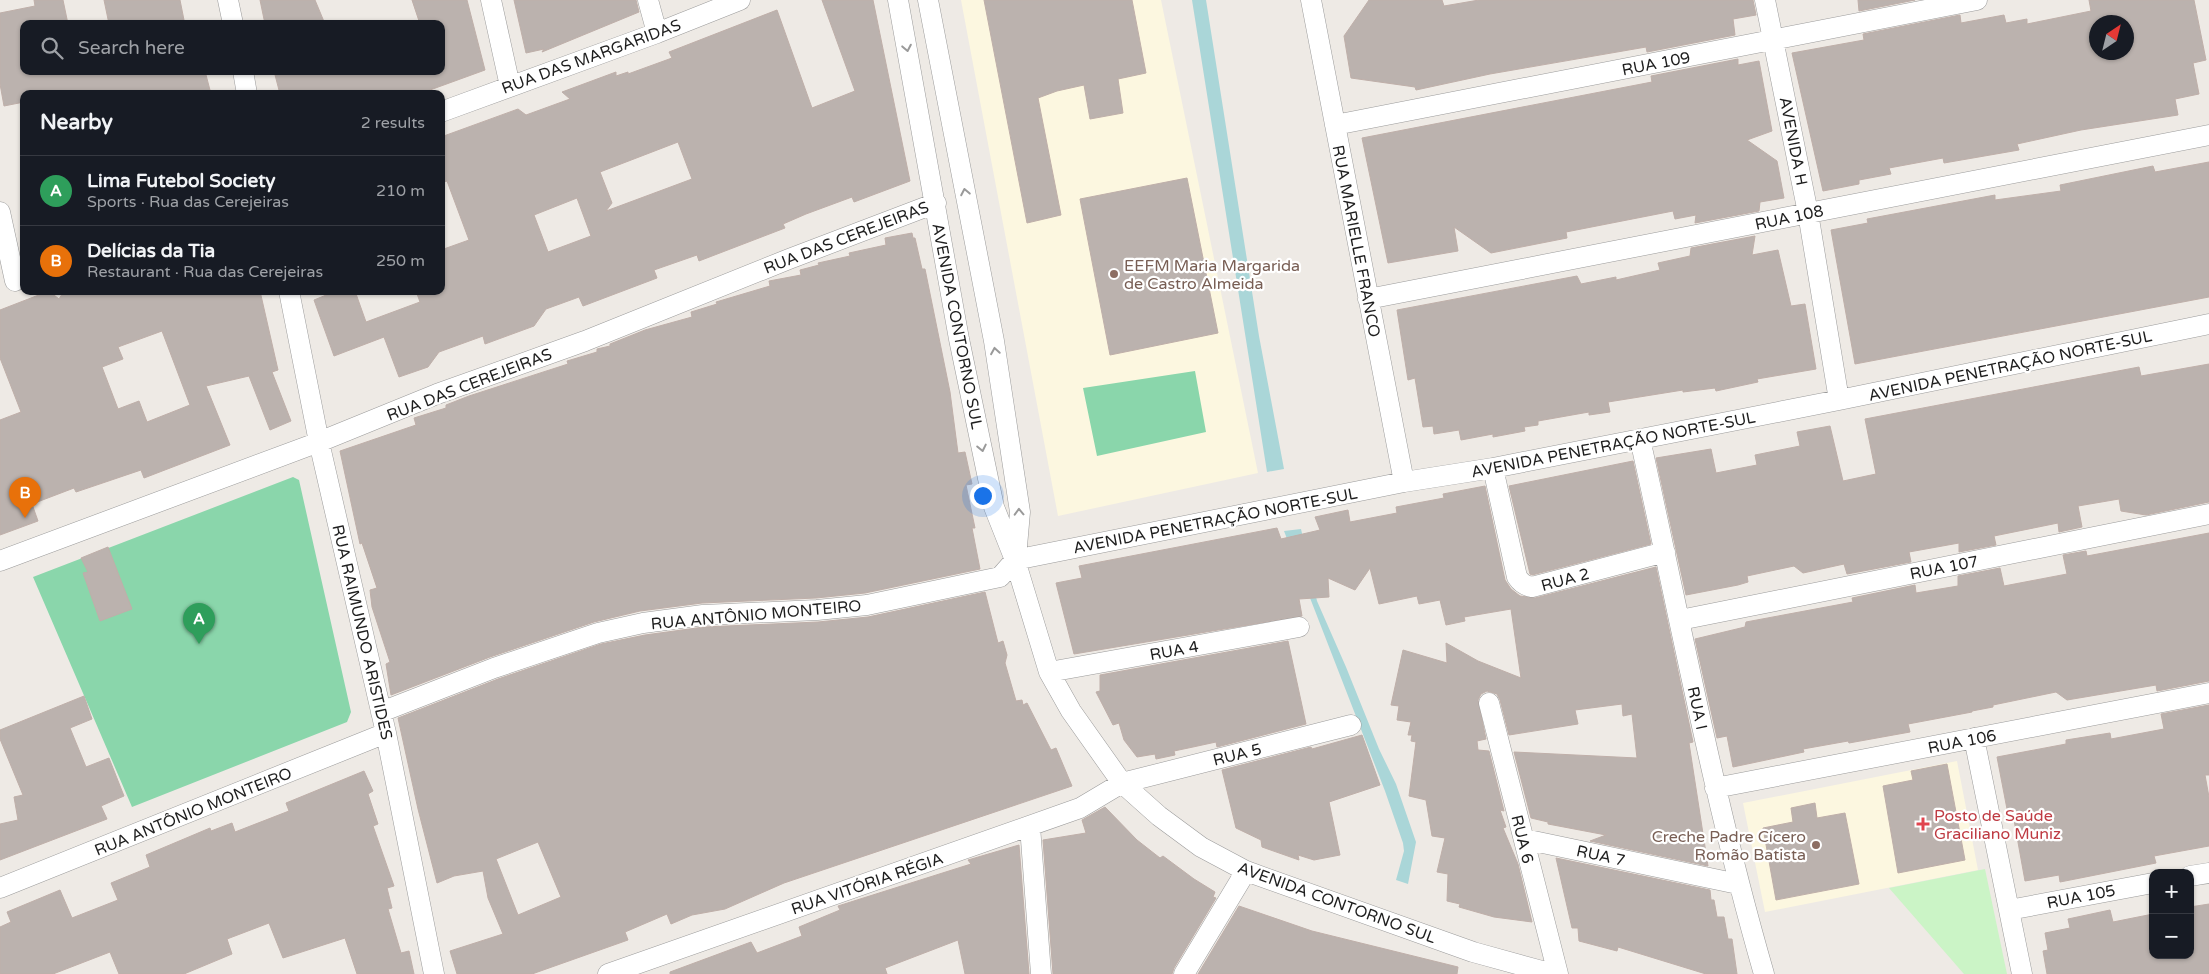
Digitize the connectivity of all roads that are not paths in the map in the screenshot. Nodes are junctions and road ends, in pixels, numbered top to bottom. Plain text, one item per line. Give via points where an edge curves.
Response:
1 (228, 0) edge
2 (491, 0) edge
3 (648, 0) edge
4 (740, 0) edge
5 (898, 0) edge
6 (928, 0) edge
7 (1311, 0) edge
8 (1765, 0) edge
9 (1977, 0) edge
10 (232, 20) edge
11 (657, 33) junction
12 (1773, 40) junction
13 (244, 75) edge
14 (510, 86) junction
15 (247, 90) edge
16 (445, 110) edge
17 (1335, 125) junction
18 (2209, 135) edge
19 (936, 203) junction
20 (0, 212) edge
21 (1808, 213) junction
22 (13, 282) edge
23 (290, 295) edge
24 (1368, 299) junction
25 (2209, 324) edge
26 (1839, 400) junction
27 (1640, 440) junction
28 (319, 442) junction
29 (1493, 468) junction
30 (1404, 482) junction
31 (2209, 514) edge
32 (1665, 552) junction
33 (1015, 560) junction
34 (0, 561) edge
35 (1680, 620) junction
36 (1299, 627) dead end
37 (1049, 672) junction
38 (2209, 693) edge
39 (1489, 703) dead end
40 (381, 712) junction
41 (1351, 725) dead end
42 (386, 733) junction
43 (1974, 738) junction
44 (1122, 783) junction
45 (1715, 788) junction
46 (1030, 826) junction
47 (1524, 839) junction
48 (1246, 871) junction
49 (2209, 872) edge
50 (2194, 875) edge
51 (1738, 884) junction
52 (2149, 884) edge
53 (0, 888) edge
54 (2009, 910) junction
55 (434, 974) edge
56 (608, 974) edge
57 (1041, 974) edge
58 (1184, 974) edge
59 (1553, 974) edge
60 (1558, 974) edge
61 (1764, 974) edge
62 (2022, 974) edge

1 - 10 street
2 - 14 street
3 - 11 street
4 - 11 street, RUA DAS MARGARIDAS
5 -> 19 street, AVENIDA CONTORNO SUL
33 -> 6 street, AVENIDA CONTORNO SUL via 1020,512 994,341
7 - 17 street, RUA MARIELLE FRANCO
8 - 12 street, AVENIDA H
9 - 12 street, RUA 109
11 - 14 street, RUA DAS MARGARIDAS
12 - 17 street, RUA 109
12 - 21 street, AVENIDA H
13 - 15 street
14 - 16 street, RUA DAS MARGARIDAS
17 - 24 street, RUA MARIELLE FRANCO
18 - 21 street, RUA 108
19 - 28 street, RUA DAS CEREJEIRAS
19 -> 33 street, AVENIDA CONTORNO SUL via 959,339 994,507
20 - 22 street
21 - 24 street, RUA 108
21 - 26 street, AVENIDA H
23 - 28 street, RUA RAIMUNDO ARISTIDES
24 - 30 street, RUA MARIELLE FRANCO
25 - 26 street, AVENIDA PENETRAÇÃO NORTE-SUL
26 - 27 street, AVENIDA PENETRAÇÃO NORTE-SUL
27 - 29 street, AVENIDA PENETRAÇÃO NORTE-SUL
27 - 32 street, RUA I
28 - 34 street, RUA DAS CEREJEIRAS
28 - 40 street, RUA RAIMUNDO ARISTIDES
29 - 30 street, AVENIDA PENETRAÇÃO NORTE-SUL
29 - 32 street, RUA 2 via 1517,577 1527,586
30 - 33 street, AVENIDA PENETRAÇÃO NORTE-SUL
31 - 35 street, RUA 107
32 - 35 street, RUA I
33 - 37 street, AVENIDA CONTORNO SUL
33 - 40 street, RUA ANTÔNIO MONTEIRO via 1000,578 867,604 817,610 702,615 598,633 530,655
35 - 45 street, RUA I
36 - 37 street, RUA 4
37 - 44 street, AVENIDA CONTORNO SUL via 1071,711
38 - 43 street, RUA 106
39 - 47 street, RUA 6
40 - 42 street, RUA RAIMUNDO ARISTIDES
41 - 44 street, RUA 5
42 - 53 street, RUA ANTÔNIO MONTEIRO
42 - 55 street, RUA RAIMUNDO ARISTIDES
43 - 45 street, RUA 106
43 - 54 street
44 - 46 street, RUA VITÓRIA RÉGIA via 1080,808
44 - 48 street, AVENIDA CONTORNO SUL via 1201,847
45 - 51 street, RUA I
46 - 56 street, RUA VITÓRIA RÉGIA
46 - 57 street
47 - 51 street, RUA 7
47 - 60 street, RUA 6
48 - 58 street
48 - 59 street, AVENIDA CONTORNO SUL via 1474,952
49 - 50 street
51 - 61 street, RUA I
52 - 54 street, RUA 105
54 - 62 street

